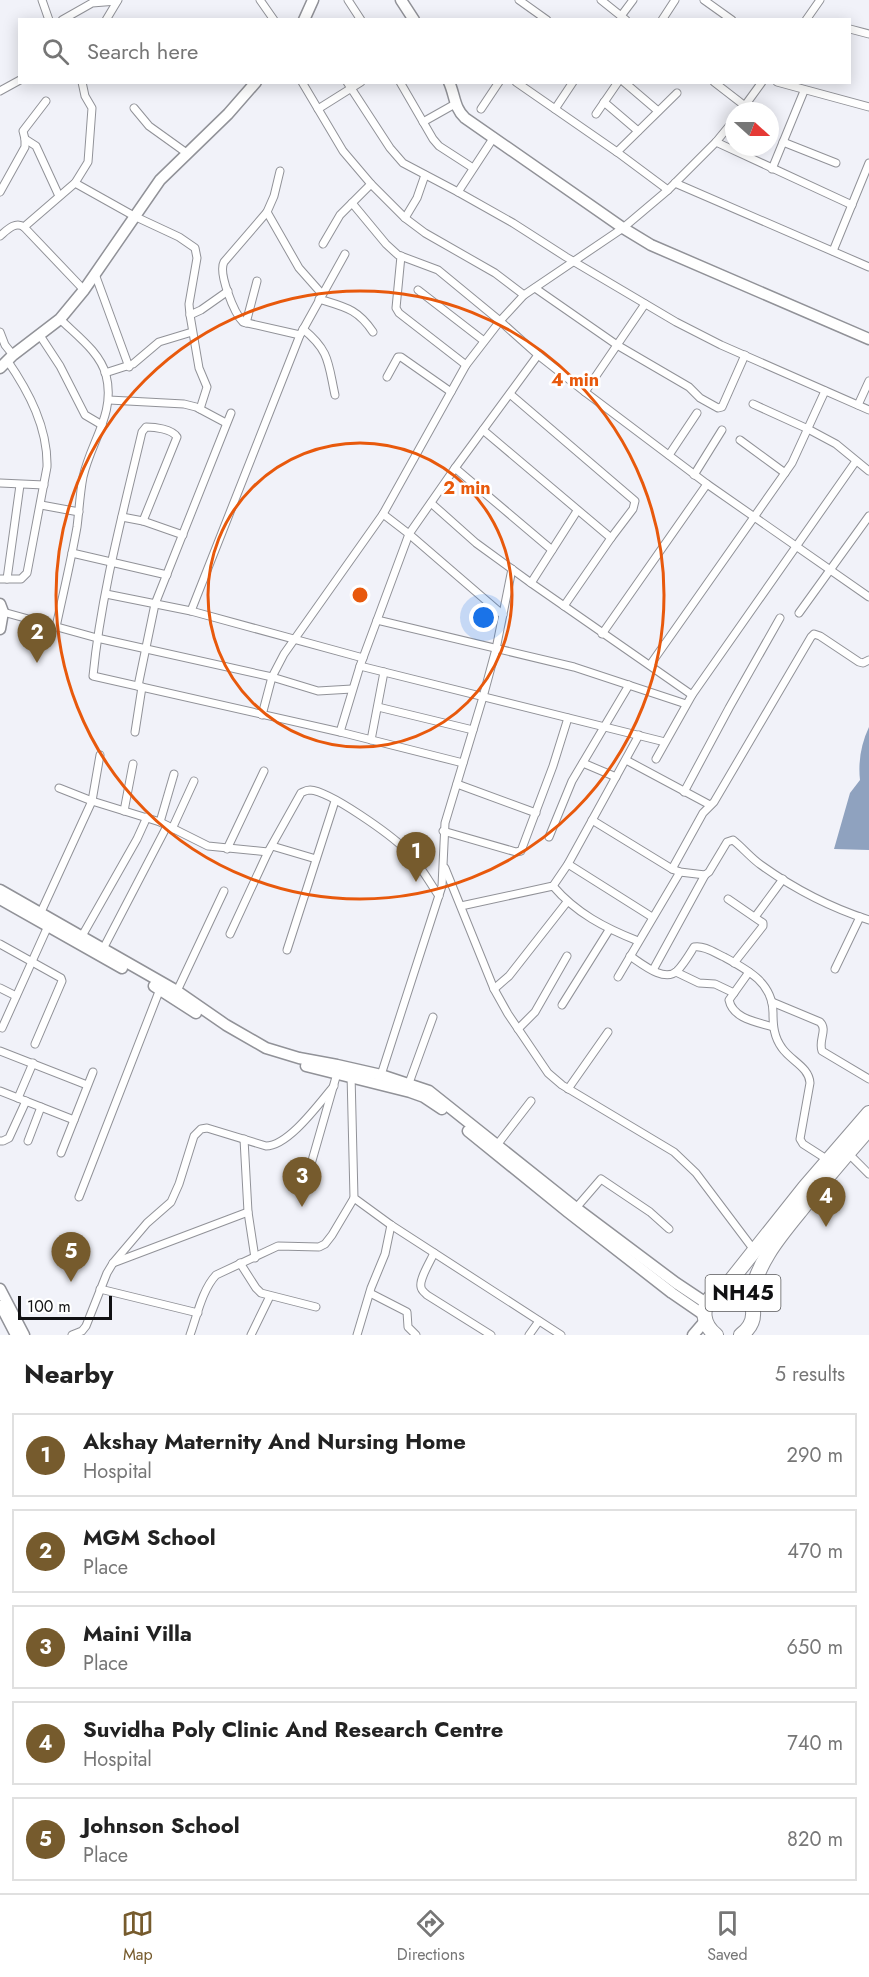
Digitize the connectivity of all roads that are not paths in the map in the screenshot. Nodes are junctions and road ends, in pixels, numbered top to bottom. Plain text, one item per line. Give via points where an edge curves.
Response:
1 (42, 0) edge
2 (260, 0) edge
3 (313, 0) edge
4 (348, 0) edge
5 (402, 0) edge
6 (519, 0) edge
7 (601, 0) edge
8 (633, 0) edge
9 (675, 0) edge
10 (704, 0) edge
11 (820, 0) edge
12 (118, 1) edge
13 (91, 2) edge
14 (113, 16) edge
15 (48, 18) edge
16 (65, 18) edge
17 (273, 18) edge
18 (304, 18) edge
19 (360, 18) edge
20 (413, 18) edge
21 (544, 18) edge
22 (624, 18) edge
23 (663, 18) edge
24 (729, 18) edge
25 (807, 18) edge
26 (851, 30) edge
27 (869, 34) edge
28 (18, 81) edge
29 (82, 84) edge
30 (254, 84) edge
31 (303, 84) edge
32 (401, 84) edge
33 (450, 84) edge
34 (498, 84) edge
35 (519, 84) edge
36 (572, 84) edge
37 (617, 84) edge
38 (626, 84) edge
39 (716, 84) edge
40 (761, 84) edge
41 (783, 84) edge
42 (349, 86) edge
43 (804, 91) junction
44 (0, 92) edge
45 (677, 93) dead end
46 (46, 101) dead end
47 (604, 102) junction
48 (736, 102) edge
49 (747, 102) edge
50 (455, 104) junction
51 (869, 106) edge
52 (134, 108) dead end
53 (318, 109) junction
54 (482, 109) dead end
55 (555, 109) junction
56 (658, 111) junction
57 (597, 114) dead end
58 (423, 122) junction
59 (638, 131) junction
60 (725, 131) edge
61 (494, 137) junction
62 (25, 139) junction
63 (716, 142) junction
64 (783, 142) junction
65 (617, 152) junction
66 (189, 154) junction
67 (836, 163) dead end
68 (869, 163) edge
69 (473, 168) junction
70 (772, 169) junction
71 (280, 171) dead end
72 (425, 175) junction
73 (75, 183) junction
74 (675, 183) junction
75 (371, 184) junction
76 (668, 190) junction
77 (0, 192) edge
78 (458, 192) junction
79 (59, 196) junction
80 (352, 203) junction
81 (852, 205) junction
82 (267, 212) junction
83 (134, 216) junction
84 (405, 218) junction
85 (24, 227) junction
86 (623, 228) junction
87 (1, 232) edge
88 (323, 244) dead end
89 (833, 251) junction
90 (345, 254) dead end
91 (401, 256) junction
92 (574, 261) junction
93 (869, 267) edge
94 (95, 274) junction
95 (257, 281) dead end
96 (535, 288) junction
97 (84, 290) junction
98 (418, 290) dead end
99 (228, 291) junction
100 (524, 295) junction
101 (320, 297) junction
102 (645, 304) junction
103 (190, 315) junction
104 (60, 319) junction
105 (500, 321) junction
106 (246, 323) junction
107 (0, 332) edge
108 (192, 332) junction
109 (302, 332) junction
110 (373, 332) dead end
111 (39, 334) junction
112 (869, 339) edge
113 (484, 341) junction
114 (617, 345) junction
115 (538, 355) junction
116 (745, 355) junction
117 (7, 361) edge
118 (466, 365) junction
119 (129, 367) junction
120 (105, 373) junction
121 (387, 377) dead end
122 (869, 381) edge
123 (825, 391) junction
124 (451, 392) junction
125 (585, 392) junction
126 (510, 394) junction
127 (335, 395) dead end
128 (109, 400) junction
129 (753, 404) dead end
130 (858, 405) junction
131 (200, 410) junction
132 (869, 410) edge
133 (231, 413) dead end
134 (697, 413) dead end
135 (226, 423) junction
136 (102, 424) junction
137 (808, 429) junction
138 (483, 430) junction
139 (722, 430) dead end
140 (740, 440) dead end
141 (669, 455) junction
142 (856, 460) junction
143 (455, 468) junction
144 (869, 471) edge
145 (785, 473) junction
146 (694, 475) junction
147 (0, 483) edge
148 (21, 484) junction
149 (707, 484) junction
150 (44, 485) junction
151 (431, 503) junction
152 (40, 505) junction
153 (578, 511) junction
154 (79, 512) junction
155 (383, 514) junction
156 (869, 516) edge
157 (122, 517) junction
158 (754, 517) junction
159 (143, 521) junction
160 (409, 534) junction
161 (183, 535) junction
162 (611, 538) junction
163 (796, 547) junction
164 (552, 550) junction
165 (72, 553) junction
166 (112, 561) junction
167 (512, 569) junction
168 (829, 570) junction
169 (167, 575) junction
170 (3, 579) edge
171 (531, 583) junction
172 (106, 594) junction
173 (868, 595) edge
174 (155, 604) junction
175 (564, 606) junction
176 (1, 608) edge
177 (191, 611) junction
178 (799, 613) dead end
179 (503, 615) junction
180 (780, 618) dead end
181 (377, 620) junction
182 (56, 627) junction
183 (0, 629) edge
184 (602, 634) junction
185 (97, 638) junction
186 (295, 638) junction
187 (145, 649) junction
188 (496, 649) junction
189 (363, 658) junction
190 (869, 660) edge
191 (650, 665) junction
192 (360, 666) junction
193 (384, 672) junction
194 (272, 677) junction
195 (629, 686) junction
196 (140, 687) junction
197 (352, 689) junction
198 (692, 694) junction
199 (483, 697) junction
200 (686, 705) junction
201 (378, 707) junction
202 (262, 715) junction
203 (568, 718) junction
204 (605, 727) junction
205 (473, 730) junction
206 (135, 732) dead end
207 (340, 732) junction
208 (639, 735) junction
209 (371, 740) junction
210 (665, 742) junction
211 (100, 755) dead end
212 (656, 759) dead end
213 (626, 760) junction
214 (463, 763) junction
215 (583, 763) junction
216 (133, 765) dead end
217 (264, 771) dead end
218 (174, 774) dead end
219 (616, 777) junction
220 (194, 781) dead end
221 (457, 784) junction
222 (58, 788) dead end
223 (684, 792) junction
224 (92, 801) junction
225 (335, 801) junction
226 (710, 806) junction
227 (124, 811) junction
228 (536, 813) junction
229 (147, 818) junction
230 (592, 820) junction
231 (166, 826) junction
232 (443, 831) junction
233 (549, 837) dead end
234 (227, 849) junction
235 (270, 849) junction
236 (316, 859) junction
237 (568, 864) junction
238 (444, 866) junction
239 (672, 869) junction
240 (680, 872) junction
241 (705, 875) junction
242 (783, 879) junction
243 (553, 886) junction
244 (0, 890) edge
245 (224, 891) dead end
246 (439, 896) junction
247 (0, 899) edge
248 (728, 899) dead end
249 (567, 902) junction
250 (462, 906) junction
251 (41, 912) junction
252 (652, 917) junction
253 (755, 917) junction
254 (860, 917) junction
255 (869, 920) edge
256 (48, 926) junction
257 (609, 930) junction
258 (230, 933) dead end
259 (82, 936) junction
260 (638, 941) junction
261 (0, 944) edge
262 (103, 949) junction
263 (287, 950) dead end
264 (567, 956) dead end
265 (630, 956) junction
266 (32, 961) junction
267 (734, 963) junction
268 (835, 969) dead end
269 (653, 970) junction
270 (676, 972) junction
271 (749, 972) junction
272 (618, 977) dead end
273 (0, 987) edge
274 (160, 989) junction
275 (494, 989) junction
276 (177, 991) junction
277 (734, 993) junction
278 (16, 996) junction
279 (772, 1002) junction
280 (562, 1005) dead end
281 (433, 1017) dead end
282 (773, 1027) junction
283 (2, 1028) dead end
284 (518, 1029) junction
285 (608, 1032) dead end
286 (35, 1044) dead end
287 (0, 1051) edge
288 (33, 1063) junction
289 (339, 1070) junction
290 (93, 1072) dead end
291 (352, 1073) junction
292 (869, 1079) edge
293 (380, 1080) junction
294 (409, 1083) junction
295 (87, 1085) junction
296 (334, 1086) junction
297 (568, 1089) junction
298 (0, 1091) edge
299 (22, 1100) junction
300 (531, 1101) dead end
301 (41, 1107) junction
302 (869, 1113) edge
303 (74, 1120) junction
304 (869, 1128) edge
305 (244, 1139) junction
306 (0, 1141) edge
307 (28, 1141) dead end
308 (497, 1145) junction
309 (61, 1153) dead end
310 (848, 1153) junction
311 (828, 1160) junction
312 (869, 1174) edge
313 (303, 1192) dead end
314 (79, 1197) dead end
315 (354, 1198) junction
316 (576, 1208) junction
317 (248, 1212) junction
318 (391, 1225) junction
319 (669, 1229) dead end
320 (754, 1250) junction
321 (434, 1253) junction
322 (255, 1258) junction
323 (113, 1263) junction
324 (240, 1263) junction
325 (100, 1288) junction
326 (0, 1289) edge
327 (724, 1289) junction
328 (370, 1293) junction
329 (270, 1296) junction
330 (750, 1301) junction
331 (0, 1304) edge
332 (316, 1307) dead end
333 (198, 1313) junction
334 (705, 1313) junction
335 (539, 1321) junction
336 (755, 1329) edge
337 (18, 1334) edge
338 (72, 1335) edge
339 (190, 1335) edge
340 (251, 1335) edge
341 (357, 1335) edge
342 (416, 1335) edge
343 (491, 1335) edge
344 (529, 1335) edge
345 (561, 1335) edge
346 (693, 1335) edge
347 (716, 1335) edge
348 (741, 1335) edge

1 - 15 street
2 - 17 street
3 - 18 street
4 - 19 street
5 - 20 street
6 - 21 street
7 - 22 street
8 - 22 street
9 - 23 street
10 - 24 street
11 - 25 street
12 - 13 street
12 - 14 street
13 - 16 street
26 - 27 street
28 - 44 street
29 - 73 street via 92,108 89,156
30 - 66 street
31 - 53 street
32 - 58 street
33 - 50 street
34 - 54 street
35 - 55 street
36 - 55 street
37 - 47 street
38 - 56 street
39 - 48 street
40 - 49 street
41 - 43 street
42 - 53 street
42 - 72 street via 396,156
43 - 51 street
43 - 64 street
45 - 56 street
46 - 62 street via 23,131
47 - 57 street
47 - 59 street
50 - 58 street
50 - 61 street via 465,118
52 - 66 street via 149,126
53 - 75 street via 343,151
55 - 65 street
56 - 59 street
58 - 69 street via 439,146
59 - 65 street
60 - 63 street
61 - 69 street
61 - 86 street
62 - 77 street via 25,147
62 - 79 street via 36,146
63 - 70 street
63 - 74 street
64 - 67 street
64 - 70 street
65 - 76 street
66 - 83 street via 160,180
68 - 81 street
69 - 78 street
70 - 81 street
71 - 82 street
72 - 78 street
72 - 84 street
73 - 79 street
73 - 83 street
74 - 76 street
74 - 89 street
75 - 80 street
75 - 84 street
76 - 86 street
78 - 92 street
79 - 85 street
80 - 88 street
80 - 91 street
81 - 89 street
82 - 99 street via 222,266
82 - 101 street
83 - 94 street
83 - 103 street via 195,248
84 - 100 street
85 - 87 street via 18,224
85 - 97 street
86 - 92 street
86 - 112 street via 651,245
89 - 93 street
90 - 101 street
91 - 105 street via 433,267
91 - 118 street via 396,308
92 - 96 street
92 - 102 street
94 - 97 street
94 - 119 street
95 - 106 street
96 - 100 street
96 - 114 street
97 - 104 street
98 - 113 street
99 - 103 street
99 - 106 street via 240,319
100 - 105 street
101 - 109 street
101 - 110 street via 352,310
102 - 114 street
102 - 116 street
103 - 108 street
104 - 111 street
104 - 120 street via 92,351
105 - 113 street
105 - 115 street
106 - 109 street
107 - 117 street
108 - 119 street via 159,342
108 - 131 street via 207,387
109 - 127 street via 321,345
109 - 177 street
111 - 117 street
111 - 136 street via 85,415
113 - 118 street
114 - 116 street via 718,408
114 - 125 street
115 - 125 street
115 - 126 street
116 - 123 street
117 - 150 street via 30,395 45,436 48,459
118 - 124 street
119 - 120 street
120 - 128 street
121 - 124 street via 401,357
122 - 130 street
123 - 130 street
123 - 137 street
124 - 155 street
125 - 141 street
126 - 138 street
126 - 162 street via 633,498 633,508
128 - 131 street via 172,402
128 - 136 street
129 - 137 street
130 - 132 street
131 - 135 street
133 - 135 street
134 - 141 street
135 - 161 street
136 - 154 street via 86,467
137 - 142 street
137 - 145 street
138 - 143 street
138 - 153 street
139 - 146 street
140 - 145 street
141 - 146 street
142 - 144 street
142 - 163 street
143 - 151 street
143 - 164 street
145 - 158 street
146 - 149 street
147 - 148 street
148 - 150 street
148 - 170 street
149 - 158 street
149 - 184 street
150 - 152 street
151 - 160 street
151 - 167 street
152 - 154 street
152 - 170 street via 26,576
153 - 162 street
153 - 164 street
154 - 165 street
155 - 160 street
155 - 186 street
156 - 168 street
157 - 159 street
157 - 159 street via 144,429 173,432 176,442
157 - 166 street
158 - 163 street
158 - 191 street
159 - 161 street
160 - 179 street
160 - 181 street
161 - 169 street
162 - 175 street
163 - 168 street
163 - 198 street
164 - 171 street
165 - 166 street
165 - 182 street
166 - 169 street
166 - 172 street
167 - 171 street
167 - 179 street
168 - 173 street
168 - 178 street
169 - 174 street
171 - 175 street
172 - 174 street
172 - 185 street
174 - 177 street
174 - 187 street
175 - 184 street
176 - 182 street
176 - 183 street
177 - 186 street
179 - 188 street
180 - 223 street
181 - 188 street
181 - 189 street
182 - 185 street
184 - 191 street
185 - 187 street
185 - 196 street via 93,676
186 - 189 street
186 - 194 street
187 - 194 street
187 - 196 street
188 - 195 street via 574,667
188 - 199 street
189 - 192 street
190 - 226 street via 859,662 814,634
191 - 198 street
192 - 193 street
192 - 197 street
193 - 199 street
193 - 201 street
194 - 197 street via 318,691
194 - 202 street
195 - 200 street
195 - 204 street
196 - 202 street
196 - 206 street
197 - 207 street
198 - 200 street
199 - 203 street
199 - 205 street
200 - 210 street
201 - 205 street
201 - 209 street
202 - 207 street
203 - 204 street
203 - 228 street
204 - 208 street
204 - 215 street
205 - 214 street
207 - 209 street
208 - 210 street
208 - 213 street
209 - 214 street
210 - 212 street
211 - 224 street
213 - 219 street
213 - 223 street
214 - 221 street
215 - 219 street
215 - 233 street
216 - 227 street
217 - 234 street
218 - 231 street
219 - 230 street
220 - 231 street
221 - 228 street
221 - 232 street
222 - 224 street
223 - 226 street
224 - 227 street
224 - 251 street
225 - 235 street via 313,790 301,793
225 - 236 street
225 - 246 street via 404,848
226 - 239 street
227 - 229 street
228 - 232 street via 519,852
229 - 231 street
229 - 259 street
230 - 237 street
230 - 239 street
231 - 234 street via 208,846
231 - 262 street
232 - 238 street
234 - 235 street
235 - 236 street
235 - 258 street
236 - 263 street
237 - 243 street
237 - 252 street
238 - 246 street
238 - 250 street
239 - 240 street
240 - 241 street
240 - 252 street
241 - 242 street via 727,842 733,840
241 - 269 street
242 - 253 street
242 - 254 street
243 - 249 street
243 - 250 street
244 - 251 street
245 - 276 street
246 - 293 street
247 - 256 street
248 - 253 street
249 - 257 street
249 - 275 street via 509,976
250 - 275 street
251 - 256 street
251 - 259 street
252 - 260 street
253 - 267 street via 763,926
254 - 255 street
254 - 268 street
256 - 266 street
256 - 274 street
257 - 260 street
257 - 280 street
259 - 262 street
260 - 265 street
261 - 266 street
262 - 276 street
264 - 284 street via 535,1012
265 - 269 street
265 - 272 street
266 - 278 street
266 - 286 street via 59,975 62,981
267 - 270 street via 698,946
267 - 271 street
269 - 270 street
270 - 277 street
271 - 277 street
271 - 279 street via 762,981
273 - 278 street
274 - 289 street via 263,1053
274 - 314 street
275 - 284 street
276 - 289 street via 266,1048
277 - 282 street via 729,1003 736,1012
278 - 283 street
279 - 282 street
279 - 292 street via 824,1025 822,1051
281 - 294 street
282 - 311 street via 782,1048 810,1077 800,1139
284 - 297 street via 548,1073
285 - 297 street
287 - 288 street
288 - 295 street
288 - 299 street
289 - 291 street
289 - 296 street
290 - 295 street
291 - 293 street
291 - 315 street
293 - 294 street
293 - 334 street via 435,1104 567,1212 672,1293
294 - 308 street via 429,1091
295 - 303 street
296 - 305 street via 277,1144 266,1146
296 - 313 street
297 - 320 street via 674,1152 696,1173
298 - 299 street
299 - 301 street
299 - 306 street via 11,1135
300 - 308 street
301 - 303 street
301 - 307 street
302 - 311 highway, NH45
303 - 309 street
304 - 310 highway, NH45
305 - 317 street
305 - 323 street via 207,1128 198,1131 171,1202
308 - 316 street
310 - 312 street
310 - 330 highway, NH45 via 783,1230 755,1276
311 - 320 highway, NH45
315 - 318 street
315 - 322 street via 325,1244 278,1246
316 - 319 street via 601,1179
316 - 334 street via 676,1283
317 - 322 street
317 - 323 street
318 - 321 street
318 - 328 street
320 - 327 highway, NH45
321 - 335 street
321 - 343 street via 422,1279 422,1290
322 - 324 street
323 - 325 street
324 - 329 street via 256,1288
324 - 333 street via 210,1281
325 - 333 street
325 - 338 street via 86,1326
326 - 337 street
327 - 330 highway, NH45 via 742,1292
327 - 334 highway, NH45 via 714,1294
328 - 341 street
328 - 342 street via 407,1312 408,1327
329 - 332 street
329 - 340 street
330 - 336 highway, NH45
331 - 337 street
333 - 339 street
334 - 346 street
334 - 347 highway, NH45
335 - 344 street
335 - 345 street
336 - 348 highway, NH45

